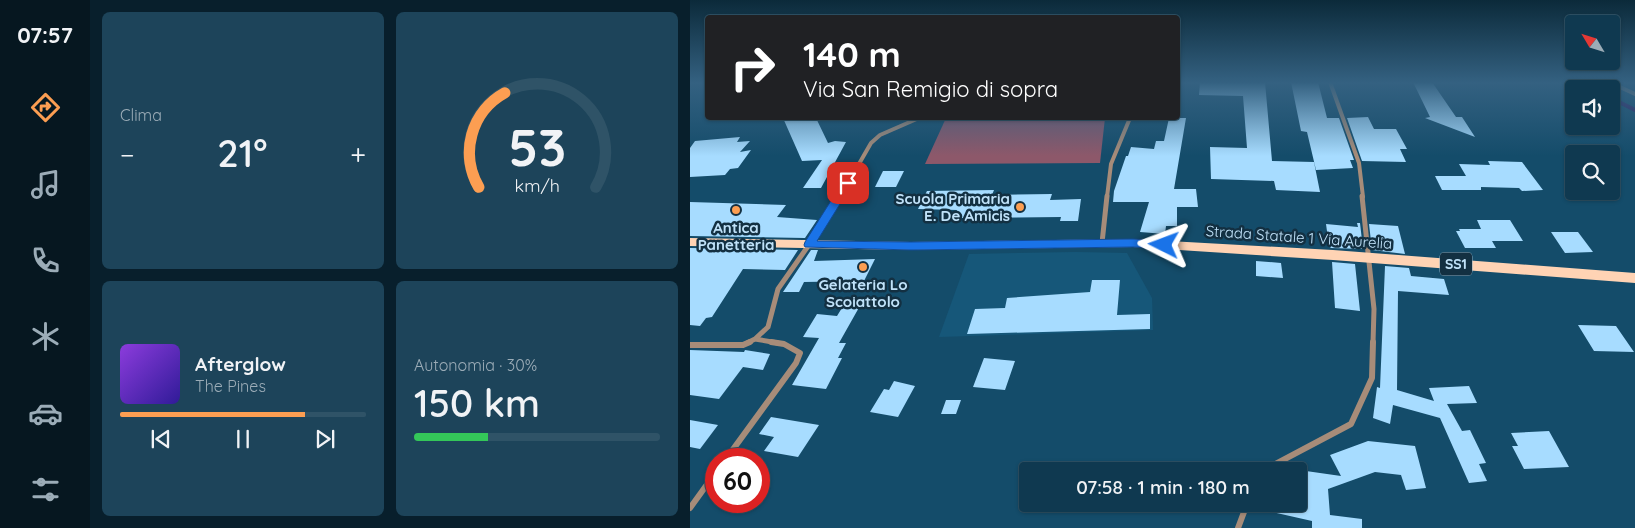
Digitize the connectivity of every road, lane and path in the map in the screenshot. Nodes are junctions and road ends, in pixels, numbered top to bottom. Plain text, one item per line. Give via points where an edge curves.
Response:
1 (1339, 107) edge
2 (914, 120) edge
3 (1129, 120) edge
4 (690, 242) edge
5 (1102, 243) junction
6 (809, 245) junction
7 (1370, 258) junction
8 (1635, 278) edge
9 (755, 339) junction
10 (690, 346) edge
11 (734, 448) edge
12 (1279, 462) edge
13 (705, 487) edge
14 (690, 508) edge
15 (1244, 512) edge
16 (1238, 528) edge

1 - 7 street via 1360,163
2 - 6 street via 880,135 871,143
3 - 5 street via 1111,164
4 - 6 main road, Strada Statale 1 Via Aurelia / SS1
5 - 6 main road, Strada Statale 1 Via Aurelia / SS1
5 - 7 main road, Strada Statale 1 Via Aurelia / SS1
6 - 9 street via 778,289 768,327
7 - 8 main road, Strada Statale 1 Via Aurelia / SS1
7 - 12 street via 1374,309 1372,378 1351,424
9 - 10 street via 743,345
9 - 11 street via 784,344 800,353
13 - 14 street
15 - 16 street

